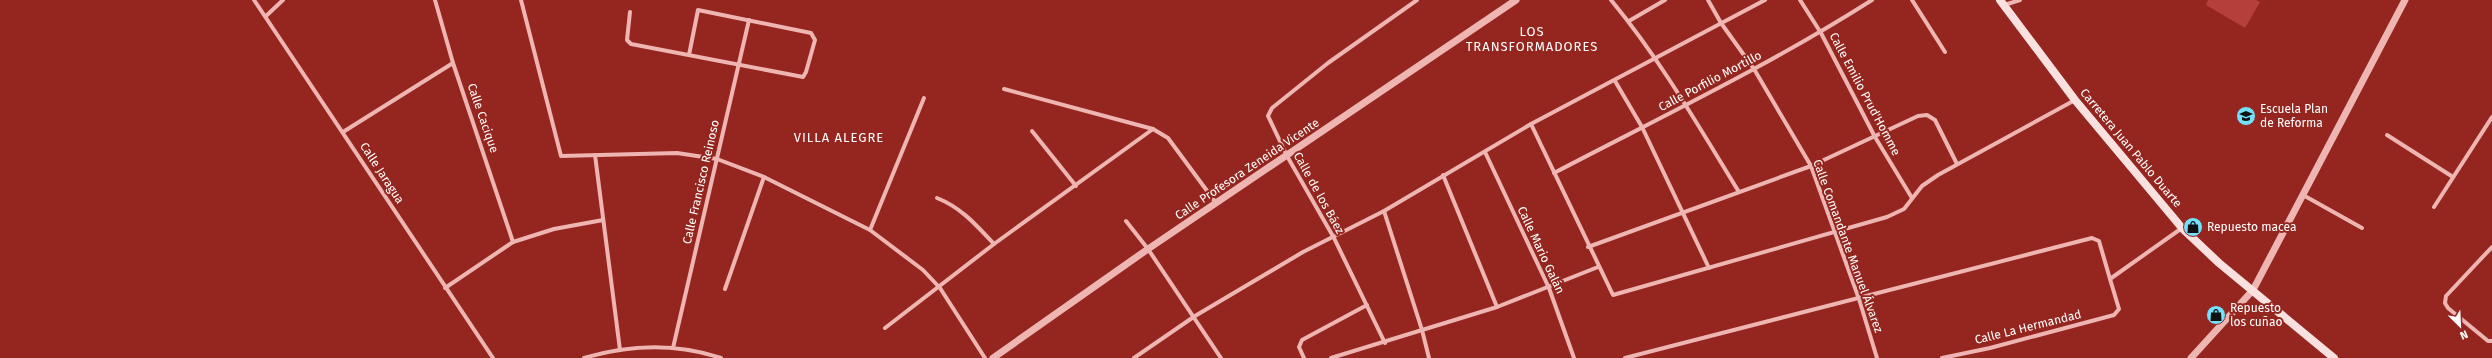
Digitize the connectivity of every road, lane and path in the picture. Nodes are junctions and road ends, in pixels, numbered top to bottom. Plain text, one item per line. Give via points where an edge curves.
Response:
1 (254, 0) edge
2 (283, 0) edge
3 (435, 0) edge
4 (521, 0) edge
5 (1417, 0) edge
6 (1516, 0) edge
7 (1611, 0) edge
8 (1665, 0) edge
9 (1708, 0) edge
10 (1765, 0) edge
11 (1800, 0) edge
12 (1872, 0) edge
13 (1912, 0) edge
14 (2020, 0) edge
15 (2405, 0) edge
16 (2002, 2) edge
17 (630, 12) dead end
18 (266, 16) junction
19 (749, 20) junction
20 (1629, 22) junction
21 (1721, 23) junction
22 (1821, 33) junction
23 (1945, 52) dead end
24 (689, 55) junction
25 (1654, 59) junction
26 (453, 62) junction
27 (739, 65) junction
28 (1754, 69) junction
29 (1614, 81) junction
30 (1004, 89) dead end
31 (924, 98) dead end
32 (2075, 100) junction
33 (1686, 106) junction
34 (2492, 117) edge
35 (1531, 124) junction
36 (1642, 127) junction
37 (1153, 129) junction
38 (1032, 131) dead end
39 (343, 132) junction
40 (2387, 135) dead end
41 (1875, 136) junction
42 (1485, 152) junction
43 (595, 155) junction
44 (1287, 156) junction
45 (717, 159) junction
46 (1957, 164) junction
47 (1811, 166) junction
48 (1554, 174) junction
49 (1443, 175) junction
50 (764, 177) junction
51 (2453, 177) junction
52 (1076, 186) junction
53 (1739, 192) junction
54 (2303, 195) junction
55 (937, 198) dead end
56 (1912, 198) junction
57 (1216, 203) junction
58 (2434, 207) dead end
59 (1384, 211) junction
60 (1681, 213) junction
61 (603, 220) junction
62 (1126, 221) dead end
63 (2182, 228) junction
64 (2362, 228) dead end
65 (870, 230) junction
66 (1834, 234) junction
67 (1334, 238) junction
68 (513, 242) junction
69 (994, 244) junction
70 (1588, 247) junction
71 (1148, 249) junction
72 (2491, 250) edge
73 (1598, 267) junction
74 (1709, 268) junction
75 (2110, 279) junction
76 (445, 288) junction
77 (940, 288) junction
78 (1549, 288) junction
79 (725, 289) dead end
80 (2253, 290) junction
81 (1859, 299) junction
82 (1367, 305) junction
83 (1497, 308) junction
84 (1195, 316) junction
85 (885, 328) dead end
86 (1422, 330) junction
87 (2492, 341) edge
88 (1385, 343) junction
89 (672, 348) junction
90 (620, 350) junction
91 (493, 358) edge
92 (584, 358) edge
93 (720, 358) edge
94 (985, 358) edge
95 (993, 358) edge
96 (1134, 358) edge
97 (1221, 358) edge
98 (1304, 358) edge
99 (1332, 358) edge
100 (1429, 358) edge
101 (1574, 358) edge
102 (1625, 358) edge
103 (1877, 358) edge
104 (1942, 358) edge
105 (2191, 358) edge
106 (2334, 358) edge

1 - 18 street, Calle Jaragua
2 - 18 street
3 - 26 street, Calle Cacique
4 - 43 street via 560,154 564,157
5 - 44 street, Calle de los Báez via 1328,63 1272,108 1268,116
6 - 44 street, Calle Profesora Zeneida Vicente
7 - 20 street
8 - 20 street
9 - 21 street, Calle Comandante Manuel Álvarez
10 - 21 street
11 - 22 street, Calle Emilio Prud'Homme
12 - 22 street, Calle Porfilio Mortillo
13 - 23 street
14 - 16 street
15 - 54 street
16 - 32 main road, Carretera Juan Pablo Duarte
17 - 24 street via 628,42
18 - 39 street, Calle Jaragua
19 - 24 street via 698,10
19 - 27 street, Calle Francisco Reinoso
19 - 27 street via 811,33 814,36 812,53 803,76
20 - 25 street
21 - 25 street
21 - 28 street, Calle Comandante Manuel Álvarez
22 - 28 street, Calle Porfilio Mortillo
22 - 41 street, Calle Emilio Prud'Homme
24 - 27 street
25 - 29 street
25 - 33 street
26 - 39 street
26 - 68 street, Calle Cacique
27 - 45 street, Calle Francisco Reinoso
28 - 33 street, Calle Porfilio Mortillo
28 - 47 street, Calle Comandante Manuel Álvarez
29 - 35 street
29 - 36 street
30 - 37 street
31 - 65 street
32 - 46 street
32 - 63 main road, Carretera Juan Pablo Duarte
33 - 36 street, Calle Porfilio Mortillo
33 - 53 street
34 - 51 street
35 - 42 street
35 - 48 street
36 - 48 street, Calle Porfilio Mortillo
36 - 60 street
37 - 52 street
37 - 57 street via 1168,138
38 - 52 street
39 - 76 street, Calle Jaragua
40 - 51 street
41 - 46 street via 1918,116 1927,115 1935,120
41 - 47 street
41 - 56 street, Calle Emilio Prud'Homme
42 - 49 street
42 - 78 street, Calle Mario Galán
43 - 45 street via 677,153
43 - 61 street
44 - 57 street, Calle Profesora Zeneida Vicente
44 - 67 street, Calle de los Báez
45 - 50 street
45 - 89 street, Calle Francisco Reinoso
46 - 56 street via 1922,186
47 - 53 street
47 - 66 street, Calle Comandante Manuel Álvarez
48 - 70 street
49 - 59 street
49 - 83 street
50 - 65 street
50 - 79 street
51 - 58 street
52 - 69 street
53 - 60 street
54 - 64 street
54 - 80 street
55 - 69 street via 964,212
56 - 66 street via 1904,209 1887,217
57 - 71 street, Calle Profesora Zeneida Vicente
59 - 67 street
59 - 86 street
60 - 70 street
60 - 74 street
61 - 68 street via 554,229
61 - 90 street
62 - 71 street
63 - 75 street
63 - 80 main road, Carretera Juan Pablo Duarte via 2219,263
65 - 77 street via 923,270
66 - 74 street
66 - 81 street, Calle Comandante Manuel Álvarez
67 - 82 street, Calle de los Báez
67 - 84 street via 1303,252
68 - 76 street
69 - 77 street
70 - 73 street
71 - 84 street
71 - 95 street, Calle Profesora Zeneida Vicente
72 - 87 street via 2446,296 2445,303 2482,336
73 - 74 street via 1612,296
73 - 78 street
75 - 81 street via 2099,241 2092,238
75 - 104 street, Calle La Hermandad via 2119,309 2117,313 1990,348
76 - 91 street, Calle Jaragua
77 - 85 street
77 - 94 street
78 - 83 street
78 - 101 street, Calle Mario Galán
80 - 105 street
80 - 106 main road, Carretera Juan Pablo Duarte
81 - 102 street
81 - 103 street, Calle Comandante Manuel Álvarez
82 - 88 street, Calle de los Báez
82 - 98 street via 1302,340 1299,347
83 - 86 street
84 - 96 street
84 - 97 street
86 - 88 street
86 - 100 street
88 - 99 street
89 - 90 street
89 - 93 street
90 - 92 street

